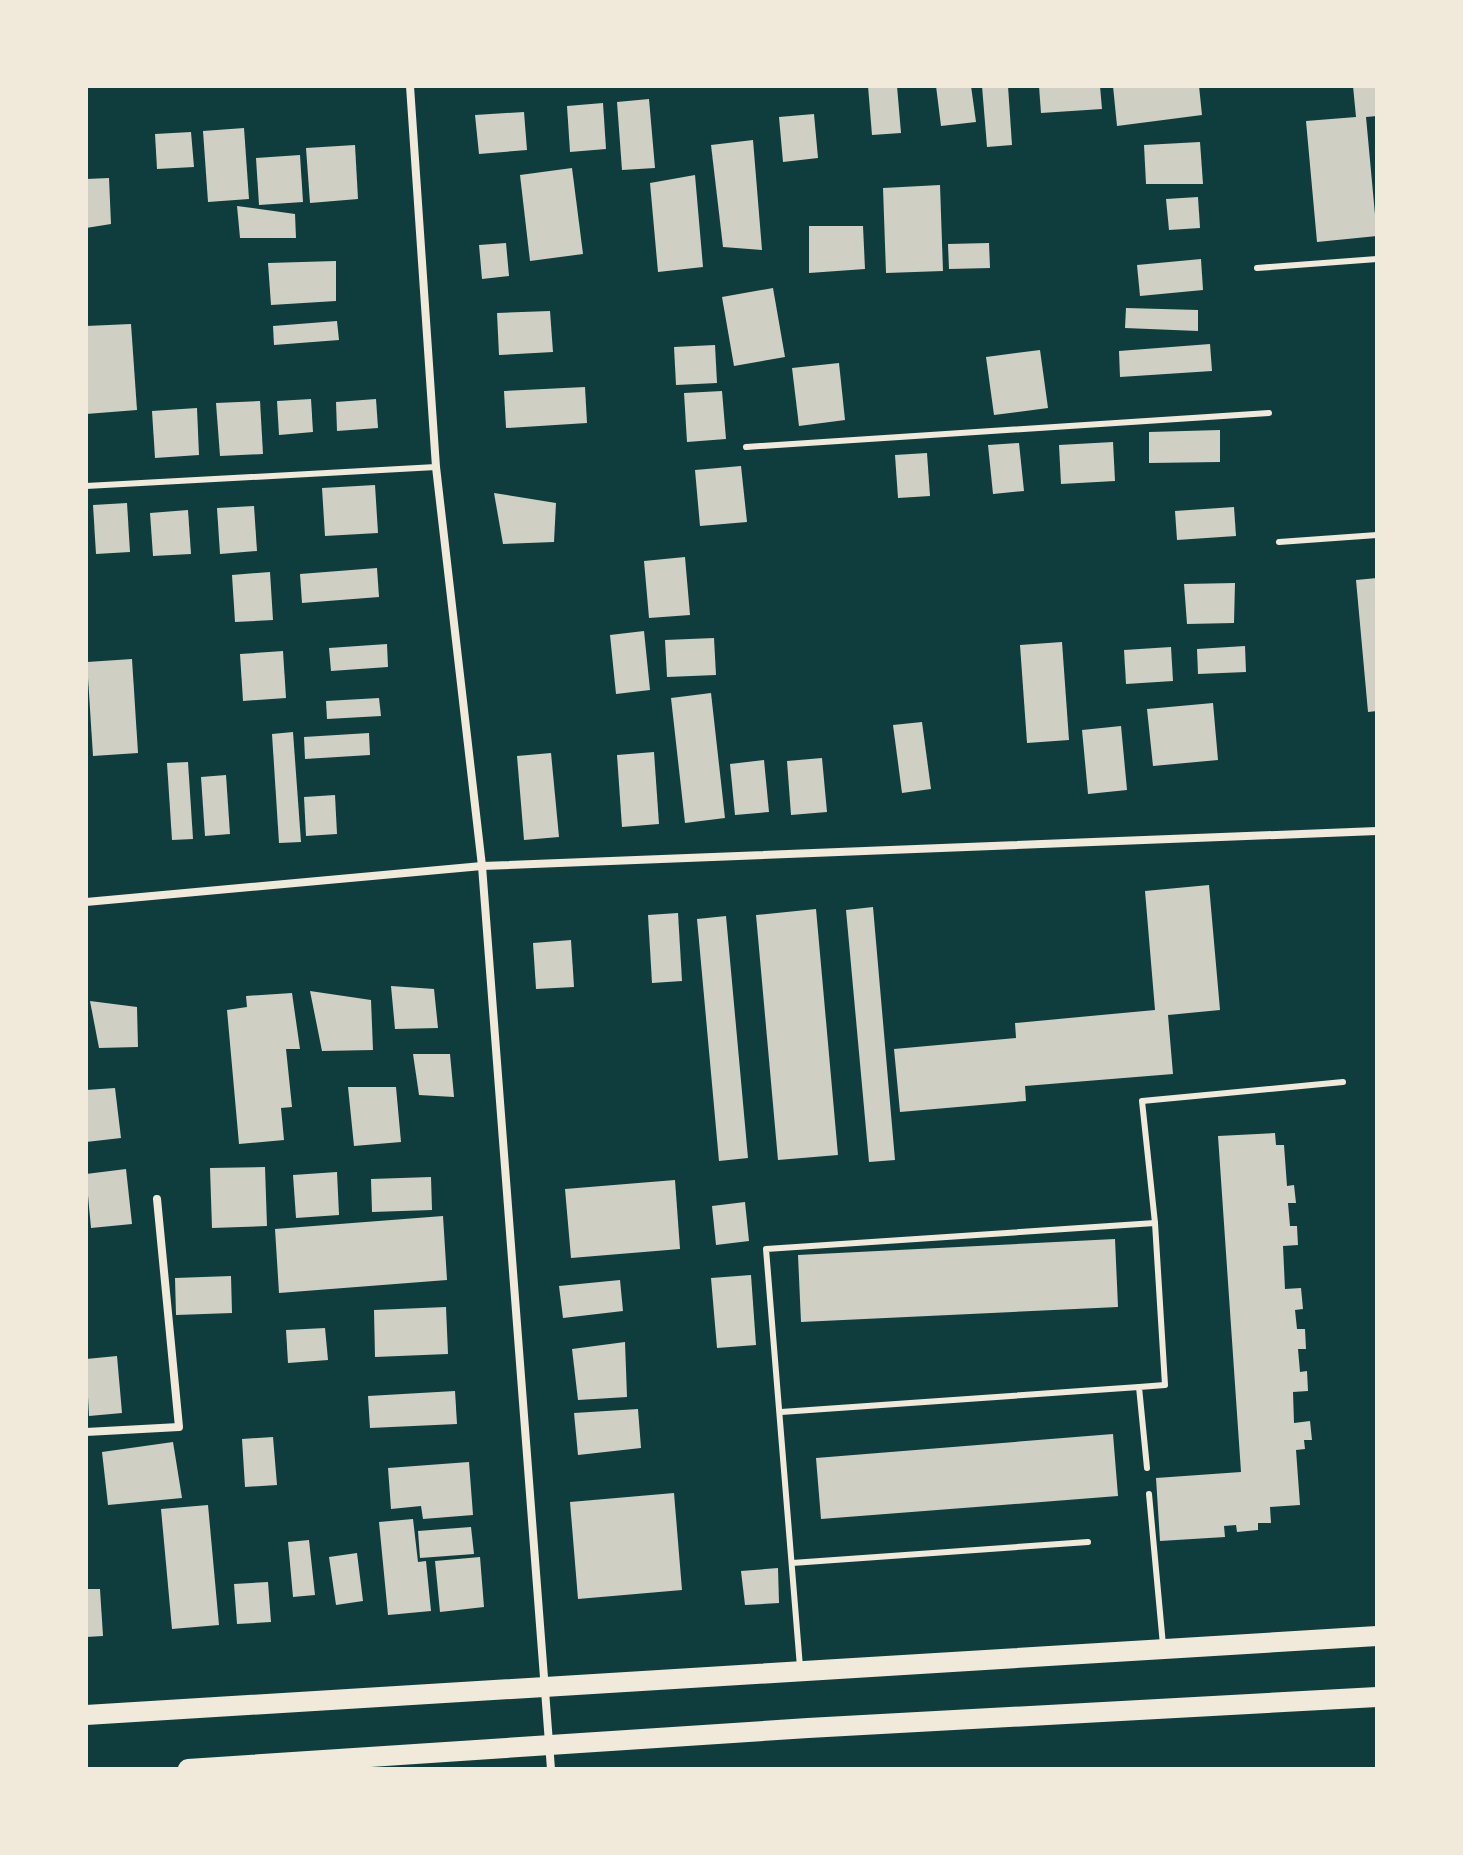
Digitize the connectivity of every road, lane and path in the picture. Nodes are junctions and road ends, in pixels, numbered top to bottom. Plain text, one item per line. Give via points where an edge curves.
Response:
1 (410, 86) edge
2 (1377, 259) edge
3 (1257, 268) dead end
4 (1269, 413) dead end
5 (746, 447) dead end
6 (436, 467) junction
7 (86, 486) edge
8 (1377, 535) edge
9 (1279, 542) dead end
10 (1377, 831) edge
11 (482, 866) junction
12 (86, 902) edge
13 (1343, 1082) dead end
14 (157, 1199) dead end
15 (1155, 1223) junction
16 (1139, 1387) junction
17 (781, 1412) junction
18 (86, 1432) edge
19 (1147, 1468) dead end
20 (1149, 1494) dead end
21 (1088, 1542) dead end
22 (792, 1563) junction
23 (1377, 1636) edge
24 (1163, 1649) junction
25 (800, 1671) junction
26 (545, 1686) junction
27 (1377, 1697) edge
28 (86, 1715) edge
29 (550, 1747) junction
30 (188, 1769) edge
31 (551, 1769) edge

1 - 6 street
2 - 3 lane
4 - 5 lane
6 - 7 lane
6 - 11 street
8 - 9 lane
10 - 11 street
11 - 12 street
11 - 26 street
13 - 15 lane via 1142,1101
14 - 18 street via 179,1427
15 - 16 lane via 1165,1385
15 - 17 lane via 766,1249
16 - 17 lane
16 - 19 lane
17 - 22 lane
20 - 24 lane
21 - 22 lane
22 - 25 lane
23 - 24 main road
24 - 25 main road
25 - 26 main road
26 - 28 main road
26 - 29 street
27 - 29 main road
29 - 30 main road
29 - 31 street

